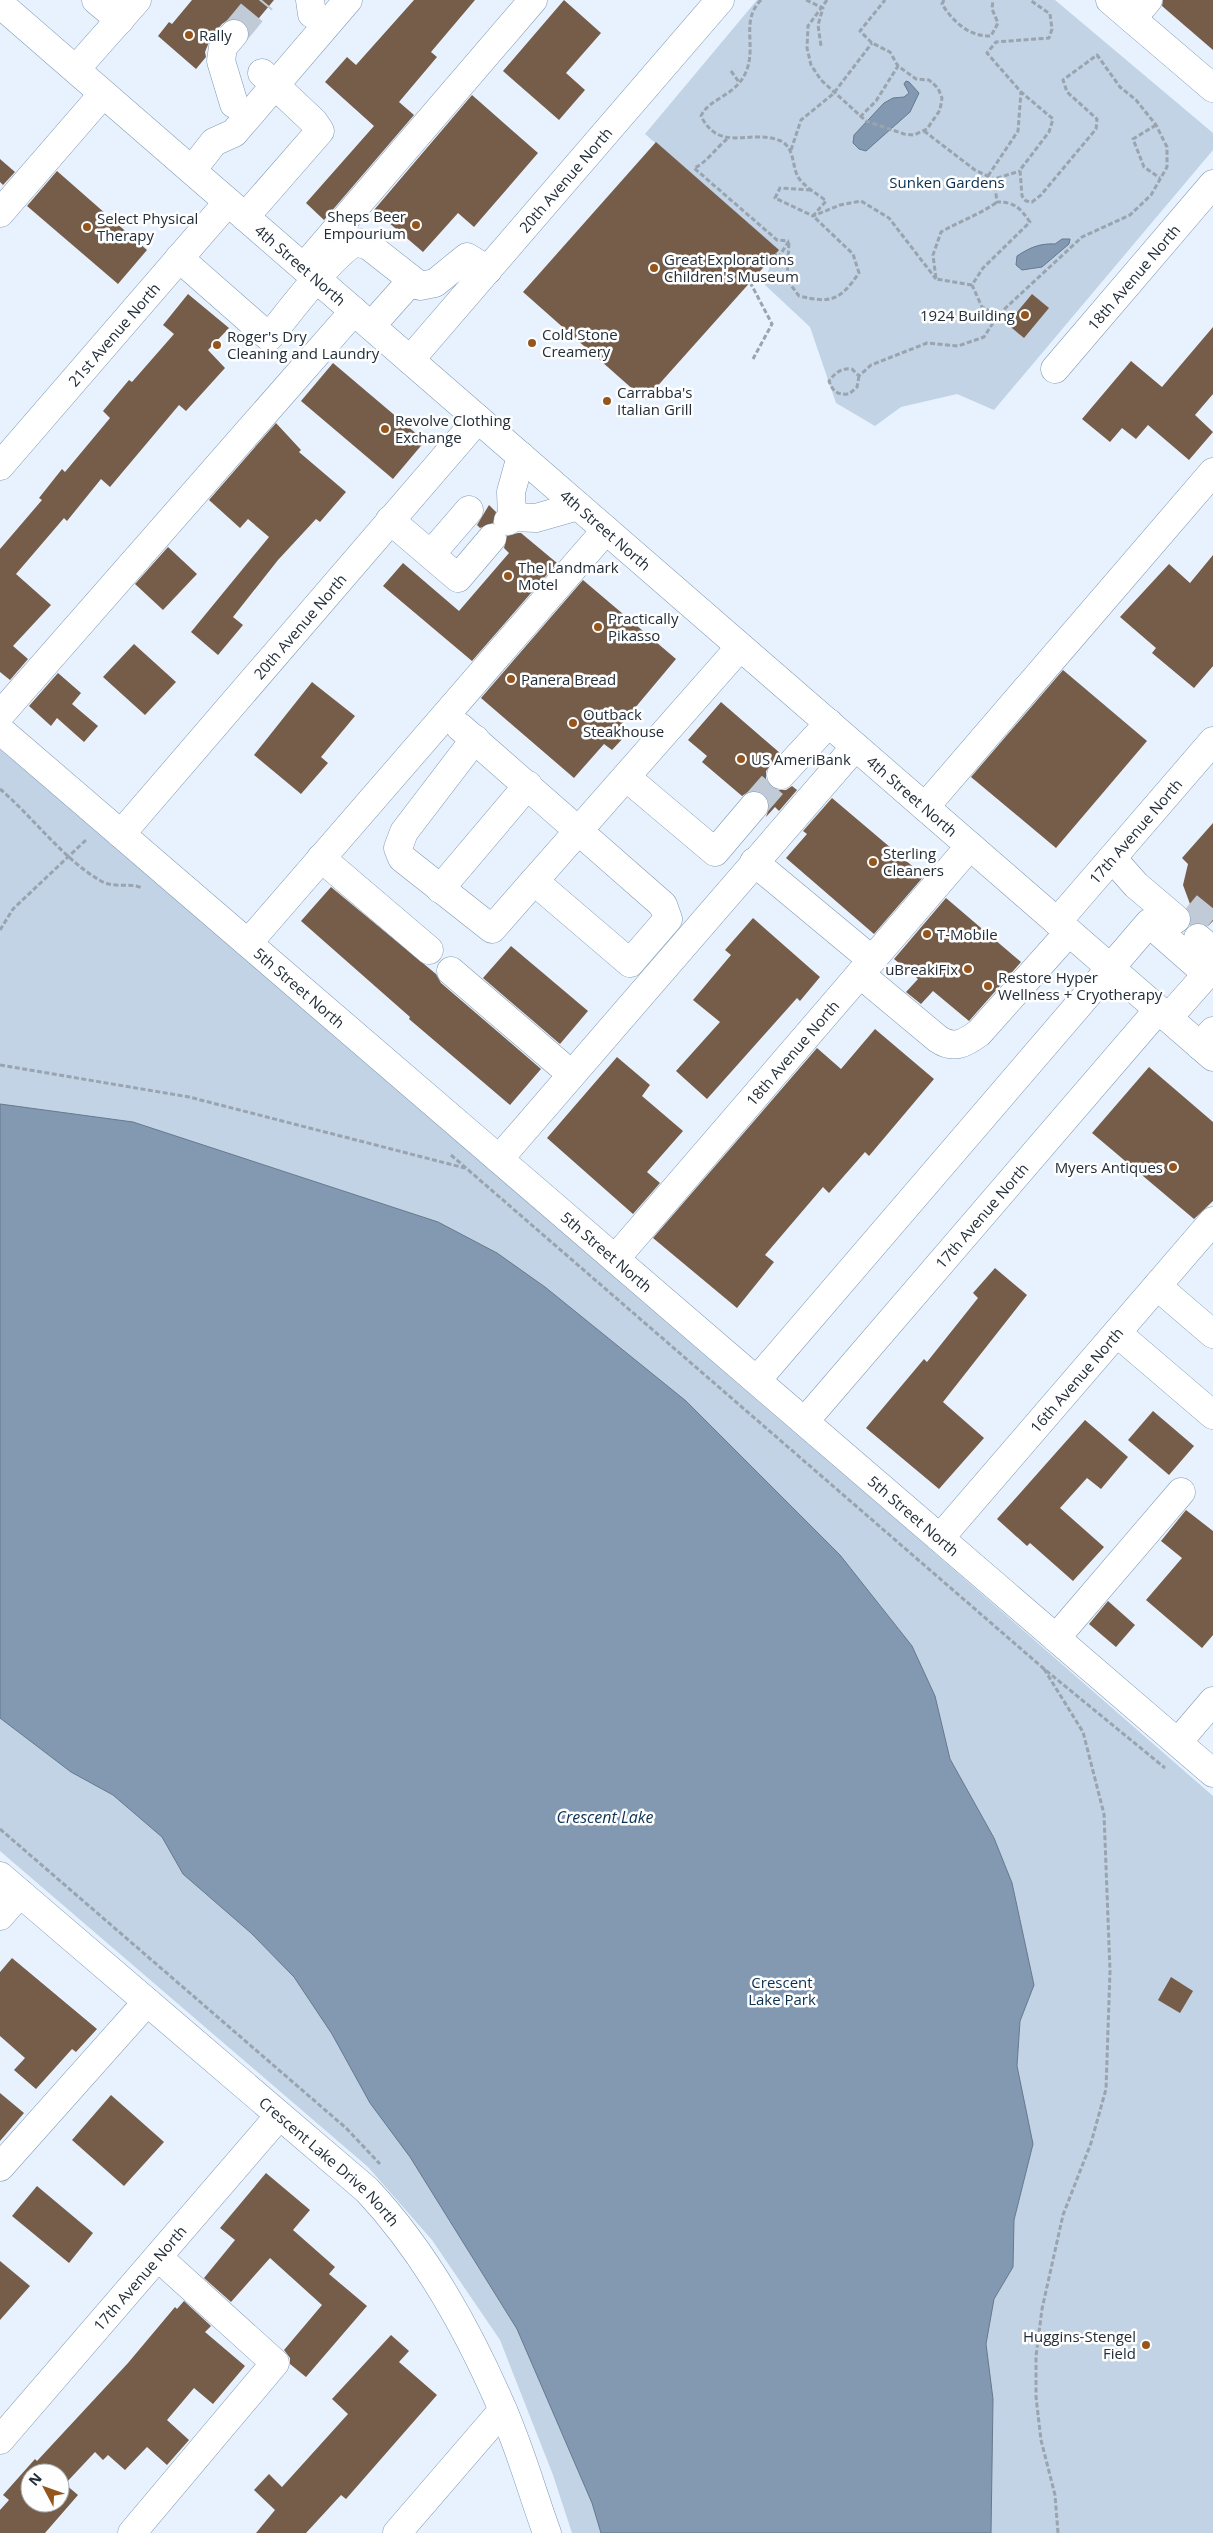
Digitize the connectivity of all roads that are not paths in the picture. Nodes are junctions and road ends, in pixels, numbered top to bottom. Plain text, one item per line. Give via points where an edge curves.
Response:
1 (96, 0) edge
2 (137, 0) edge
3 (348, 0) edge
4 (533, 0) edge
5 (720, 0) edge
6 (1110, 0) edge
7 (0, 4) edge
8 (316, 5) edge
9 (1140, 9) edge
10 (120, 20) junction
11 (234, 34) tunnel mouth
12 (76, 69) junction
13 (268, 78) junction
14 (1213, 88) edge
15 (103, 94) junction
16 (234, 104) junction
17 (214, 142) junction
18 (192, 170) junction
19 (1213, 184) edge
20 (236, 209) junction
21 (0, 213) edge
22 (179, 258) junction
23 (488, 270) junction
24 (310, 273) junction
25 (411, 281) junction
26 (363, 319) junction
27 (410, 360) junction
28 (1055, 368) dead end
29 (478, 419) junction
30 (521, 456) junction
31 (0, 466) edge
32 (1213, 472) edge
33 (578, 506) junction
34 (469, 510) dead end
35 (390, 520) junction
36 (504, 526) junction
37 (606, 530) junction
38 (431, 554) junction
39 (740, 647) junction
40 (0, 715) edge
41 (446, 715) junction
42 (828, 723) junction
43 (0, 730) edge
44 (475, 739) junction
45 (1213, 741) edge
46 (855, 747) junction
47 (780, 775) tunnel mouth
48 (626, 778) junction
49 (528, 785) junction
50 (754, 806) tunnel mouth
51 (925, 807) junction
52 (114, 828) junction
53 (579, 831) junction
54 (970, 846) junction
55 (321, 858) junction
56 (1112, 858) junction
57 (754, 862) junction
58 (534, 881) junction
59 (440, 889) junction
60 (1169, 914) junction
61 (1063, 927) junction
62 (248, 943) junction
63 (1209, 947) edge
64 (429, 950) dead end
65 (866, 967) junction
66 (1110, 968) junction
67 (450, 971) dead end
68 (1163, 1014) junction
69 (1209, 1045) edge
70 (571, 1074) junction
71 (499, 1159) junction
72 (1213, 1221) edge
73 (615, 1259) junction
74 (1157, 1286) junction
75 (1117, 1333) junction
76 (1213, 1334) edge
77 (757, 1380) junction
78 (1213, 1416) edge
79 (804, 1422) junction
80 (1180, 1492) dead end
81 (940, 1538) junction
82 (1056, 1638) junction
83 (1213, 1701) edge
84 (1178, 1742) junction
85 (1213, 1773) edge
86 (10, 1884) edge
87 (0, 1916) edge
88 (147, 2002) junction
89 (279, 2116) junction
90 (0, 2167) edge
91 (158, 2257) junction
92 (503, 2410) junction
93 (0, 2440) edge
94 (132, 2533) edge
95 (397, 2533) edge
96 (547, 2533) edge

1 - 10 street
2 - 10 street
3 - 13 street
4 - 24 street
5 - 23 street, 20th Avenue North
6 - 9 street
7 - 12 street, 4th Street North
8 - 13 street
9 - 14 street
10 - 12 street
11 - 16 street via 223,47 221,61
12 - 15 street, 4th Street North
13 - 16 street
13 - 17 street via 234,133
13 - 20 street, 21st Avenue North via 320,131
15 - 18 street, 4th Street North
15 - 21 street
16 - 17 street via 219,121
17 - 18 street
18 - 20 street, 4th Street North
19 - 28 street, 18th Avenue North
20 - 22 street, 21st Avenue North
20 - 24 street, 4th Street North
22 - 24 street via 269,336
22 - 31 street, 21st Avenue North
23 - 25 street via 468,257 431,285 420,286
23 - 27 street, 20th Avenue North
24 - 25 street via 359,242 369,246
24 - 26 street, 4th Street North
25 - 26 street
26 - 27 street, 4th Street North
26 - 40 street
27 - 29 street, 4th Street North
29 - 30 street, 4th Street North
29 - 35 street, 20th Avenue North
30 - 33 street, 4th Street North
30 - 36 street
32 - 51 street
33 - 36 street
33 - 37 street, 4th Street North
34 - 38 street
35 - 38 street
35 - 52 street, 20th Avenue North
36 - 38 street via 458,578
37 - 39 street, 4th Street North
37 - 41 street
39 - 42 street, 4th Street North
39 - 48 street
41 - 44 street
41 - 55 street
42 - 46 street, 4th Street North
42 - 47 street
43 - 52 street, 5th Street North
44 - 49 street
44 - 59 street via 404,832 398,848 402,858
45 - 56 street, 17th Avenue North
46 - 51 street, 4th Street North
46 - 57 street
48 - 50 street via 715,852
48 - 53 street
49 - 53 street
49 - 59 street
51 - 54 street, 4th Street North
52 - 62 street, 5th Street North
53 - 58 street
53 - 58 street via 664,905 668,920 630,964
54 - 61 street, 4th Street North
54 - 65 street, 18th Avenue North
55 - 62 street
55 - 64 street
56 - 60 street
56 - 61 street, 17th Avenue North
57 - 65 street
57 - 70 street
58 - 59 street via 492,929
60 - 63 street
60 - 66 street
61 - 65 street, 17th Avenue North via 979,1033 955,1046 946,1045
61 - 66 street, 4th Street North
62 - 71 street, 5th Street North
63 - 68 street, 17th Avenue North
65 - 73 street, 18th Avenue North
66 - 68 street, 4th Street North
66 - 77 street
67 - 70 street
68 - 69 street, 4th Street North
68 - 79 street, 17th Avenue North
70 - 71 street
71 - 73 street, 5th Street North
72 - 74 street, 16th Avenue North
73 - 77 street, 5th Street North
74 - 75 street, 16th Avenue North
74 - 76 street
75 - 78 street
75 - 81 street, 16th Avenue North
77 - 79 street, 5th Street North
79 - 81 street, 5th Street North
80 - 82 street
81 - 82 street, 5th Street North
82 - 84 street, 5th Street North
83 - 84 street
84 - 85 street, 5th Street North
86 - 87 street
86 - 88 street, Crescent Lake Drive North
88 - 89 street, Crescent Lake Drive North
88 - 90 street
89 - 91 street, 17th Avenue North
89 - 92 street, Crescent Lake Drive North via 367,2190 389,2214 457,2314
91 - 93 street, 17th Avenue North
91 - 94 street via 276,2363
92 - 95 street
92 - 96 street, Crescent Lake Drive North

